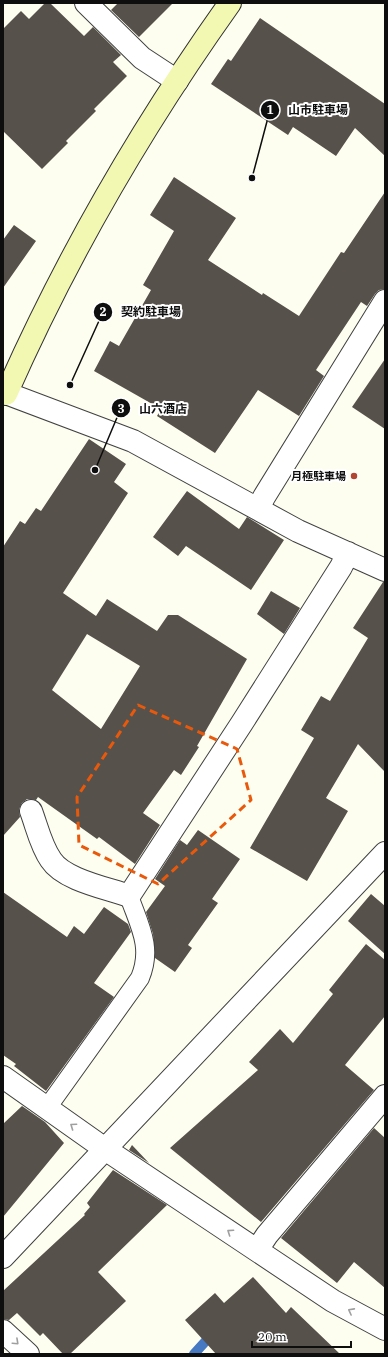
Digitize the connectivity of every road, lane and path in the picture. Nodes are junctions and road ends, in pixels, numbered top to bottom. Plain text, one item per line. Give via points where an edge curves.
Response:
1 (86, 3) edge
2 (230, 3) edge
3 (177, 81) junction
4 (385, 301) edge
5 (4, 395) edge
6 (258, 509) junction
7 (348, 553) junction
8 (385, 570) edge
9 (30, 811) dead end
10 (385, 853) edge
11 (129, 896) junction
12 (3, 1077) edge
13 (385, 1096) edge
14 (48, 1108) junction
15 (105, 1149) junction
16 (257, 1250) junction
17 (3, 1257) edge
18 (385, 1329) edge
19 (3, 1331) edge
20 (28, 1354) edge

1 - 3 street via 142,58
2 - 3 street
3 - 5 street via 125,163 72,257
4 - 6 street
5 - 6 street via 133,441
6 - 7 street via 298,531
7 - 8 street
7 - 11 street via 242,723
9 - 11 street via 51,860 61,871
10 - 15 street
11 - 14 lane via 146,946 144,968 140,978
12 - 14 street
13 - 16 street
15 -> 14 street
16 -> 15 street
15 - 17 street
18 -> 16 street via 333,1301
19 -> 20 street

